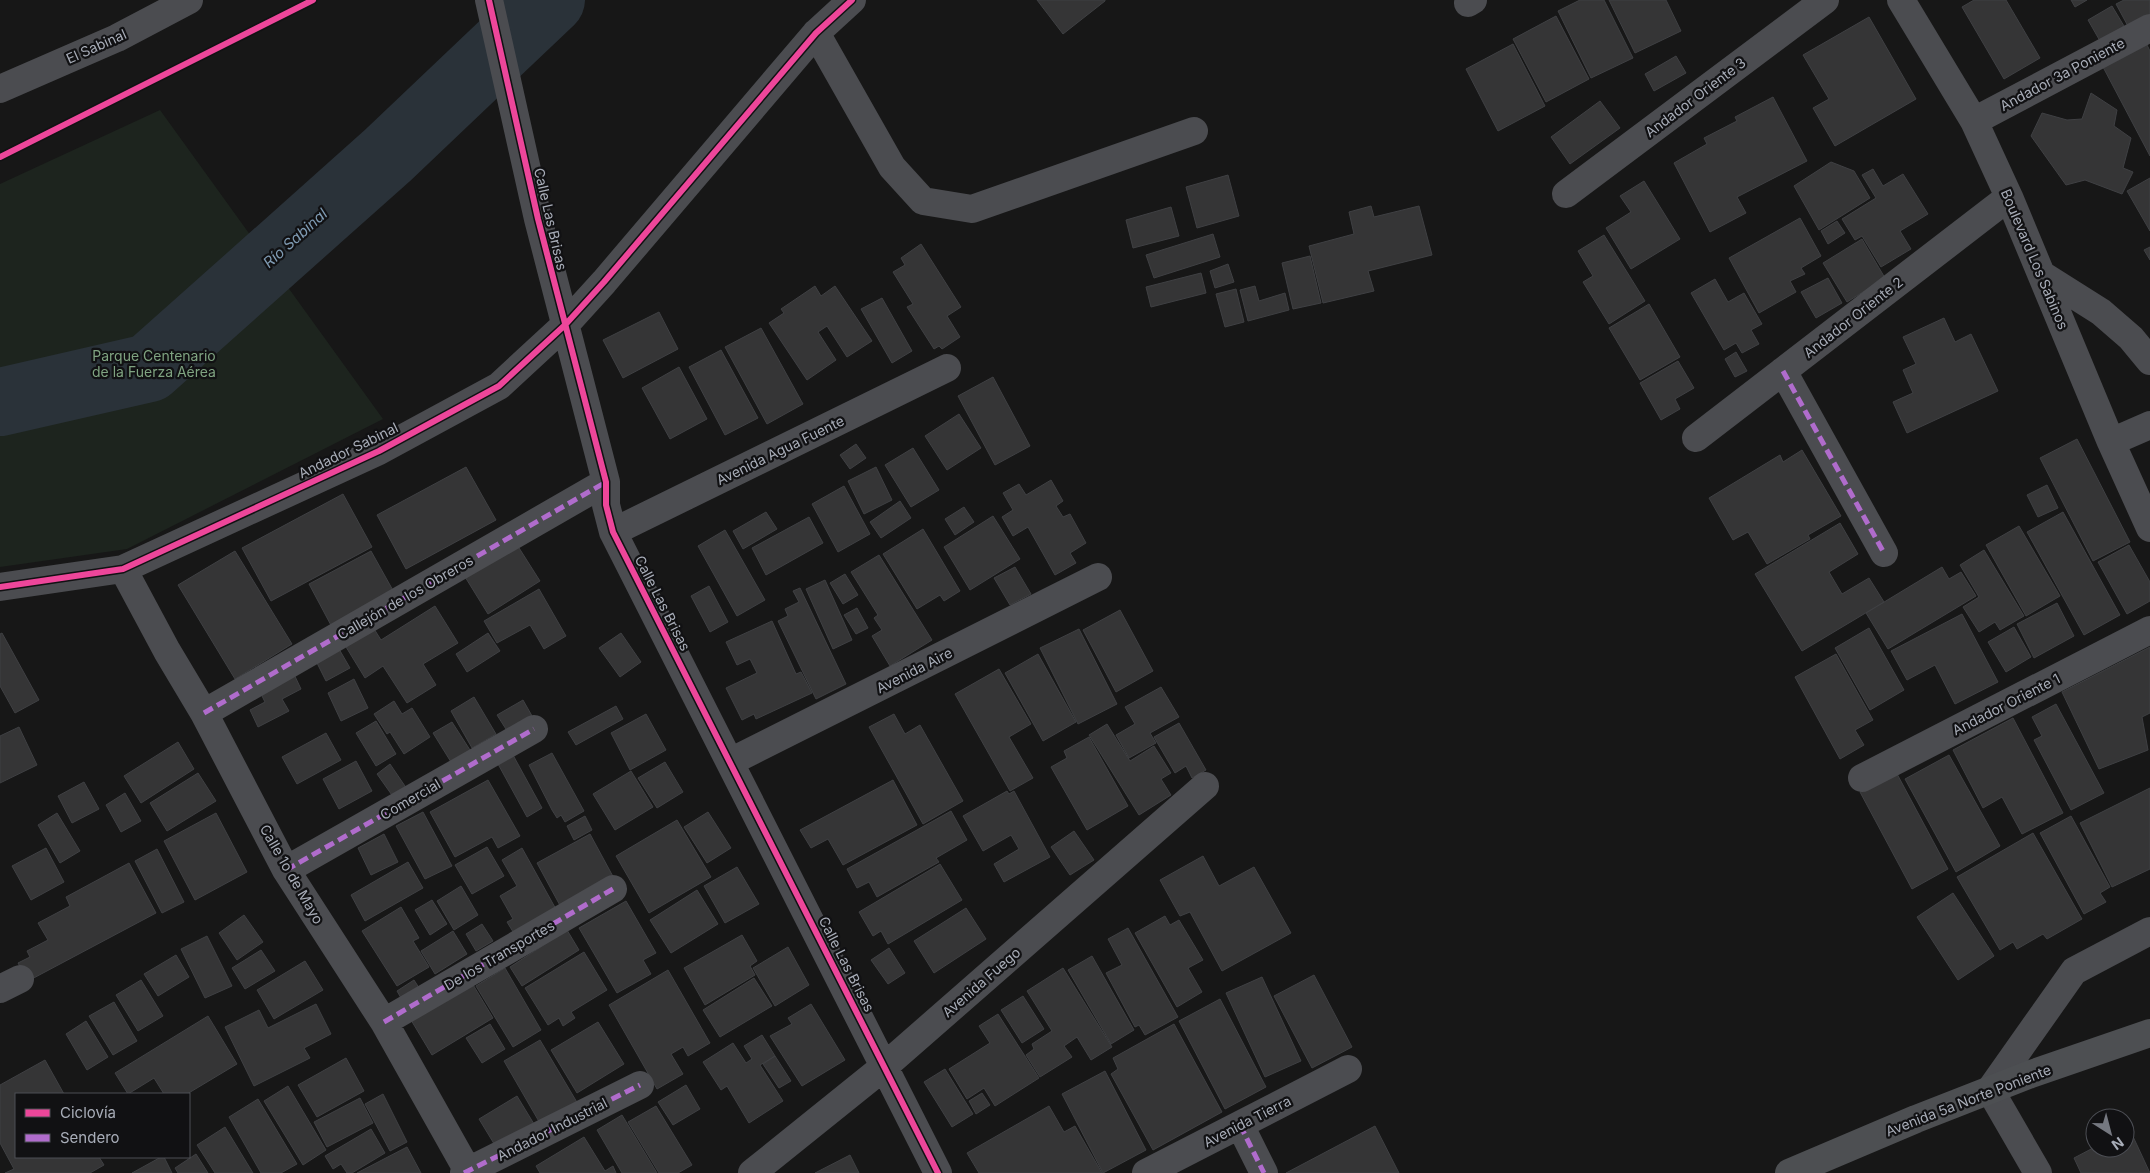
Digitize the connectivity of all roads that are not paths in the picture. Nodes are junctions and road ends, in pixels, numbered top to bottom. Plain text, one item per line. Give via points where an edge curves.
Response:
1 (189, 0) edge
2 (489, 0) edge
3 (852, 0) edge
4 (1825, 0) edge
5 (1901, 0) edge
6 (2150, 28) edge
7 (816, 33) junction
8 (0, 89) edge
9 (1974, 121) junction
10 (1194, 131) dead end
11 (1566, 194) dead end
12 (2009, 197) junction
13 (2044, 276) junction
14 (564, 325) junction
15 (2150, 361) edge
16 (947, 368) dead end
17 (1783, 371) junction
18 (2150, 425) edge
19 (1696, 438) dead end
20 (2111, 442) junction
21 (606, 482) junction
22 (2150, 528) edge
23 (613, 532) junction
24 (1884, 553) dead end
25 (123, 569) junction
26 (1098, 577) dead end
27 (0, 587) edge
28 (2150, 630) edge
29 (204, 713) junction
30 (534, 729) dead end
31 (730, 762) junction
32 (1862, 778) dead end
33 (1206, 786) dead end
34 (286, 870) junction
35 (613, 889) dead end
36 (2150, 931) edge
37 (384, 1022) junction
38 (2150, 1033) edge
39 (885, 1066) junction
40 (1348, 1070) dead end
41 (640, 1085) dead end
42 (1990, 1090) junction
43 (1240, 1125) junction
44 (1822, 1167) edge
45 (467, 1172) edge
46 (752, 1173) edge
47 (938, 1173) edge
48 (1146, 1173) edge
49 (1264, 1173) edge
50 (1789, 1173) edge
51 (2038, 1173) edge

1 - 8 street, El Sabinal via 117,38
2 - 14 street, Calle Las Brisas
3 - 7 street, Andador Sabinal
4 - 11 street, Andador Oriente 3
5 - 9 street, Boulevard Los Sabinos
6 - 9 street, Andador 3a Poniente
7 - 10 street via 892,167 924,201 972,209
7 - 14 street, Andador Sabinal
9 - 12 street, Boulevard Los Sabinos
12 - 13 street, Boulevard Los Sabinos
12 - 17 street, Andador Oriente 2
13 - 15 street via 2101,312 2131,338
13 - 20 street, Boulevard Los Sabinos
14 - 21 street, Calle Las Brisas
14 - 25 street, Andador Sabinal via 499,386 379,451
16 - 23 street, Avenida Agua Fuente
17 - 19 street, Andador Oriente 2
17 - 24 street
18 - 20 street
20 - 22 street, Boulevard Los Sabinos
21 - 23 street, Calle Las Brisas via 606,505
21 - 29 street, Callejón de los Obreros
23 - 31 street, Calle Las Brisas
25 - 27 street, Andador Sabinal
25 - 29 street, Calle 1o de Mayo
26 - 31 street, Avenida Aire
28 - 32 street, Andador Oriente 1
29 - 34 street, Calle 1o de Mayo
30 - 34 street, Comercial
31 - 39 street, Calle Las Brisas
33 - 39 street, Avenida Fuego
34 - 37 street, Calle 1o de Mayo
35 - 37 street, De los Transportes
36 - 42 street via 2074,971
37 - 45 street, Calle 1o de Mayo
38 - 42 main road, Avenida 5a Norte Poniente
39 - 46 street, Avenida Fuego
39 - 47 street, Calle Las Brisas
40 - 43 street, Avenida Tierra
41 - 45 street, Andador Industrial
42 - 44 main road, Avenida 5a Norte Poniente
42 - 51 street
43 - 48 street, Avenida Tierra
43 - 49 street
44 - 50 main road, Avenida 5a Norte Poniente

